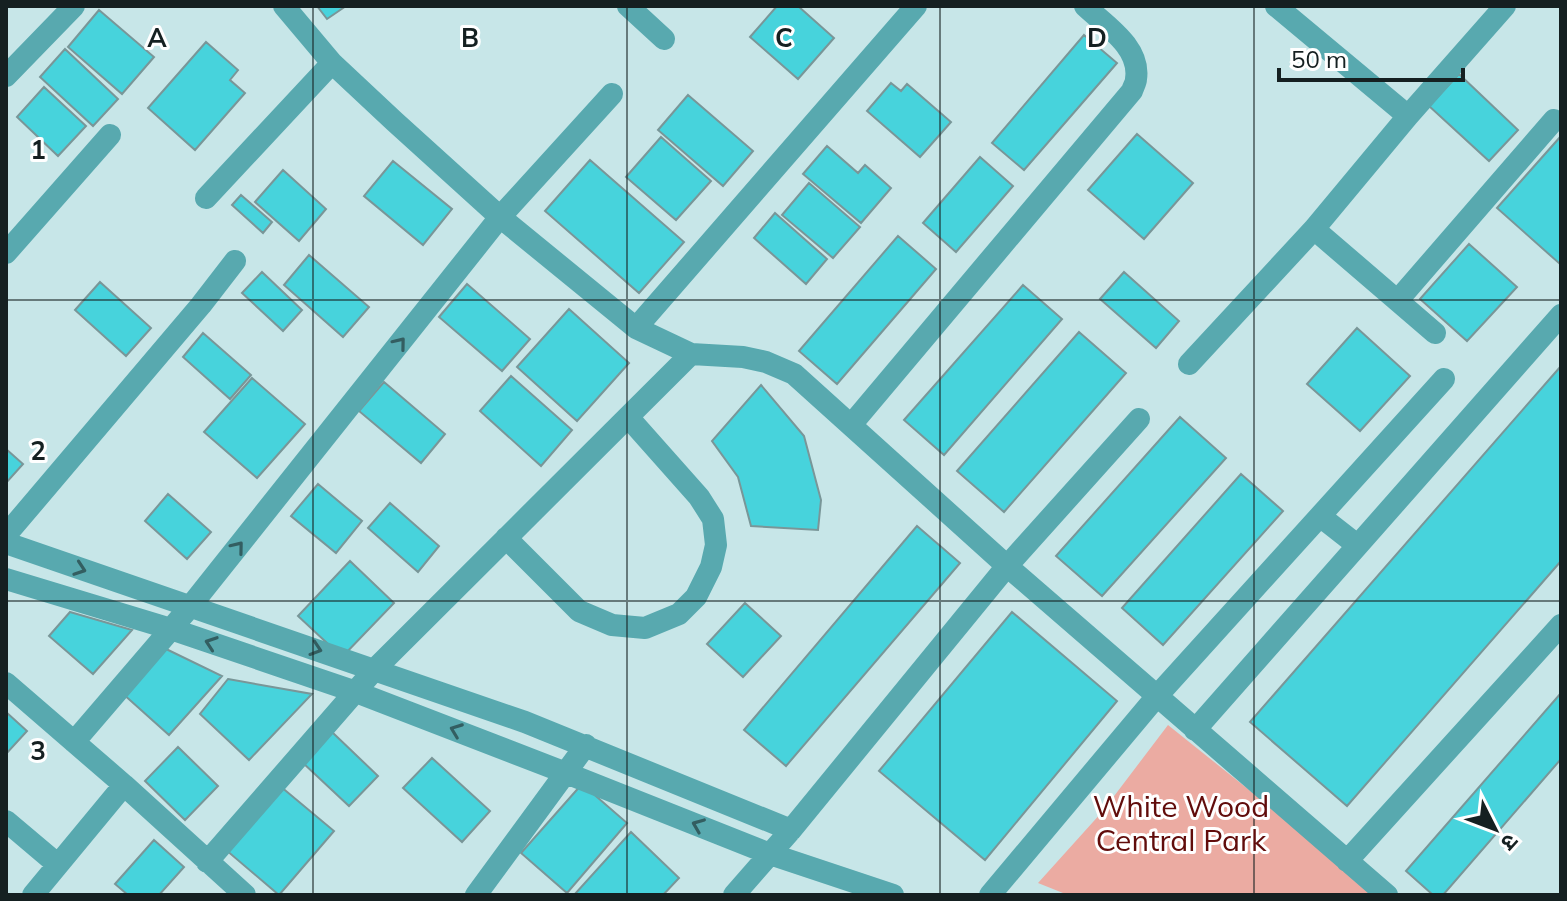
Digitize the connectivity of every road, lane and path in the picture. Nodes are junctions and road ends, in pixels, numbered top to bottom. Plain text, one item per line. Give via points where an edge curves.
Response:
1 (74, 6) edge
2 (284, 6) edge
3 (628, 6) edge
4 (916, 6) edge
5 (1085, 6) edge
6 (1276, 6) edge
7 (1505, 6) edge
8 (664, 39) dead end
9 (332, 63) junction
10 (6, 76) edge
11 (612, 94) dead end
12 (1408, 116) junction
13 (1554, 120) dead end
14 (110, 135) dead end
15 (206, 198) dead end
16 (500, 217) junction
17 (1314, 229) junction
18 (6, 253) edge
19 (235, 261) dead end
20 (1398, 300) junction
21 (1561, 315) edge
22 (636, 328) junction
23 (1435, 333) dead end
24 (691, 354) junction
25 (1189, 364) dead end
26 (1444, 379) dead end
27 (628, 417) junction
28 (1139, 419) dead end
29 (851, 425) junction
30 (1320, 516) junction
31 (6, 535) edge
32 (506, 538) junction
33 (6, 543) edge
34 (1357, 545) junction
35 (1007, 566) junction
36 (6, 579) edge
37 (189, 608) junction
38 (1561, 625) edge
39 (171, 629) junction
40 (375, 669) junction
41 (6, 683) edge
42 (356, 692) junction
43 (1157, 696) junction
44 (1195, 730) junction
45 (74, 742) junction
46 (586, 745) junction
47 (566, 773) junction
48 (124, 785) junction
49 (6, 821) edge
50 (791, 830) junction
51 (770, 854) junction
52 (1347, 861) junction
53 (207, 862) junction
54 (57, 864) junction
55 (33, 895) edge
56 (245, 895) edge
57 (476, 895) edge
58 (734, 895) edge
59 (893, 895) edge
60 (990, 895) edge
61 (1387, 895) edge

1 - 10 street
2 - 9 street
3 - 8 street
4 - 22 street
5 - 29 street via 1129,47 1136,63 1132,91
6 - 12 street
7 - 12 street
9 - 15 street
9 - 16 street
11 - 16 street
12 - 17 street
13 - 20 street
14 - 18 street
16 - 22 street
37 -> 16 street
17 - 20 street
17 - 25 street
19 - 31 street
20 - 23 street
21 - 34 street
22 - 24 street
24 - 27 street
24 - 29 street via 743,357 783,368
26 - 30 street
27 - 32 street
27 - 32 street via 713,519 716,545 711,567 696,597 679,614 645,628 612,625 579,611
28 - 35 street
29 - 35 street
30 - 34 street
30 - 43 street
32 - 40 street
33 -> 37 street
34 - 44 street
35 - 43 street
35 - 50 street
36 - 39 street
37 - 39 street
37 -> 40 street
38 - 52 street
42 -> 39 street
39 - 45 street
40 - 42 street
40 - 46 street
41 - 45 street
47 -> 42 street
42 - 53 street
43 - 44 street
43 - 60 street
44 - 52 street
45 - 48 street
46 - 47 street
46 - 50 street
51 -> 47 street
47 - 57 street
48 - 53 street
48 - 54 street
49 - 54 street
50 - 51 street
51 - 58 street
51 - 59 street
52 - 61 street
53 - 56 street
54 - 55 street

